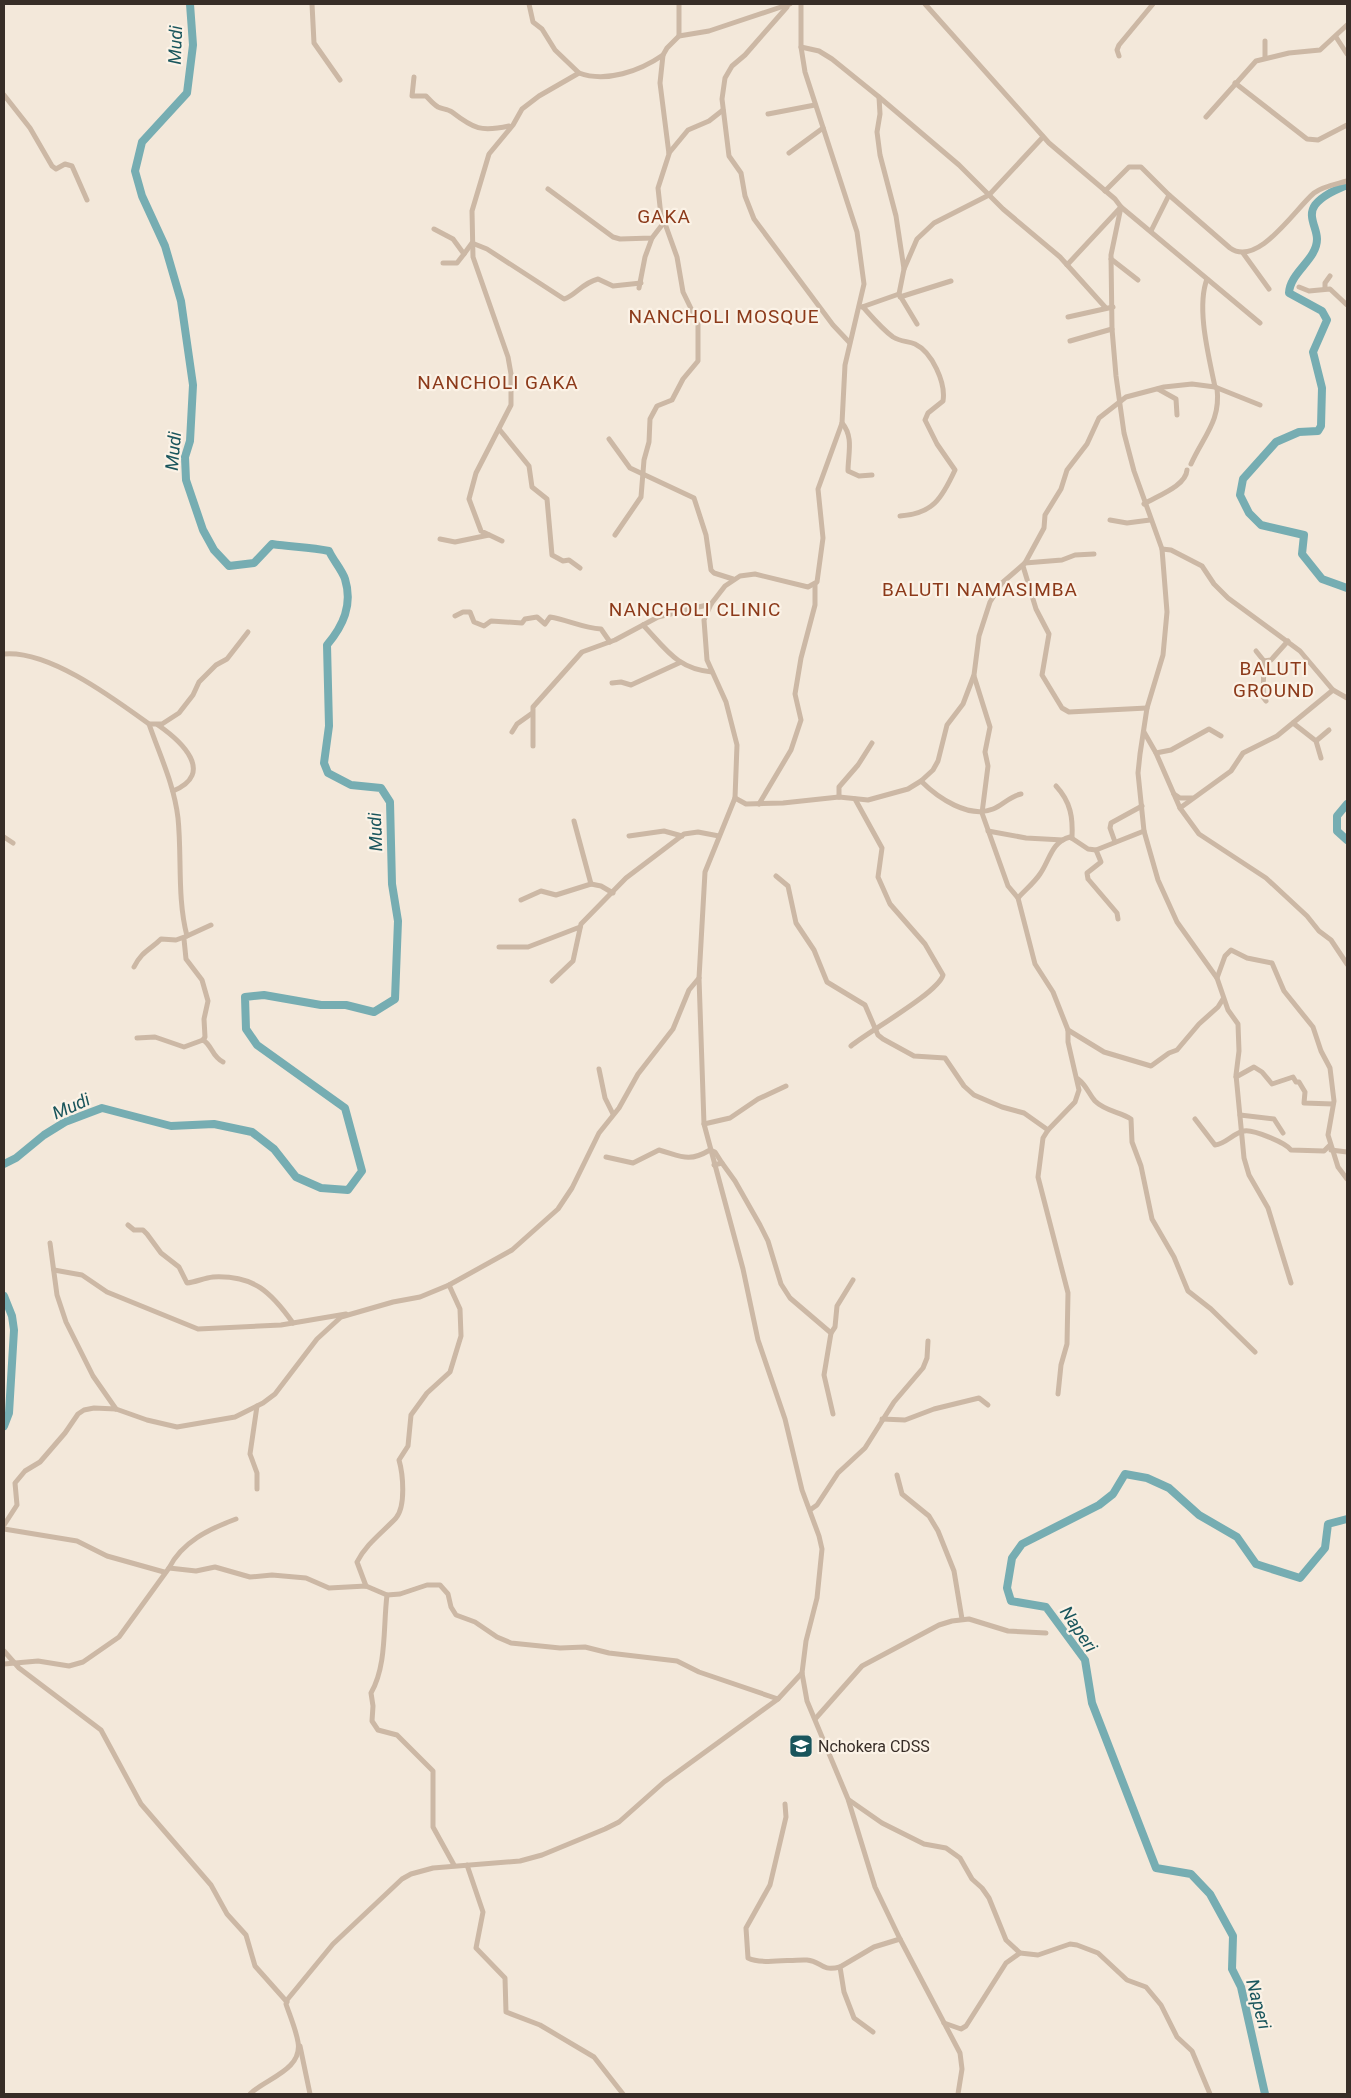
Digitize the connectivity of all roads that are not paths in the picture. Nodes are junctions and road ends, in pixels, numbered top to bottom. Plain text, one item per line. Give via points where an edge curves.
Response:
1 (312, 4) edge
2 (529, 4) edge
3 (679, 4) edge
4 (801, 4) edge
5 (925, 4) edge
6 (1154, 4) edge
7 (789, 5) edge
8 (1347, 25) edge
9 (679, 36) junction
10 (1336, 37) junction
11 (1265, 41) dead end
12 (802, 47) junction
13 (1347, 54) edge
14 (663, 56) junction
15 (1119, 56) dead end
16 (1265, 58) junction
17 (579, 73) junction
18 (414, 77) dead end
19 (340, 80) dead end
20 (1235, 83) junction
21 (4, 94) edge
22 (879, 97) junction
23 (815, 105) junction
24 (723, 110) junction
25 (768, 114) dead end
26 (1206, 117) dead end
27 (1347, 125) edge
28 (510, 126) junction
29 (823, 128) junction
30 (1042, 137) junction
31 (789, 153) dead end
32 (669, 154) junction
33 (1347, 180) edge
34 (548, 189) dead end
35 (1105, 191) junction
36 (989, 195) junction
37 (1169, 195) junction
38 (87, 200) dead end
39 (1121, 207) junction
40 (662, 217) junction
41 (434, 229) dead end
42 (1150, 231) junction
43 (652, 238) junction
44 (472, 243) junction
45 (1243, 253) junction
46 (464, 254) junction
47 (1111, 259) junction
48 (443, 263) dead end
49 (1067, 265) junction
50 (904, 269) junction
51 (1330, 276) dead end
52 (1206, 279) junction
53 (1138, 280) dead end
54 (951, 281) dead end
55 (1299, 287) dead end
56 (1325, 288) junction
57 (1269, 289) dead end
58 (900, 295) junction
59 (1347, 304) edge
60 (1113, 306) junction
61 (861, 307) junction
62 (1105, 307) junction
63 (1068, 317) dead end
64 (1260, 323) dead end
65 (917, 324) dead end
66 (1112, 329) junction
67 (1070, 341) dead end
68 (849, 342) junction
69 (1216, 388) junction
70 (1158, 389) junction
71 (1121, 400) junction
72 (1260, 405) dead end
73 (1177, 415) dead end
74 (842, 423) junction
75 (499, 429) junction
76 (609, 439) dead end
77 (1191, 464) dead end
78 (1186, 470) dead end
79 (642, 473) junction
80 (872, 475) dead end
81 (1144, 504) junction
82 (900, 516) dead end
83 (1110, 520) dead end
84 (1150, 520) junction
85 (489, 535) junction
86 (616, 535) dead end
87 (440, 539) dead end
88 (502, 540) dead end
89 (1162, 549) junction
90 (1094, 554) dead end
91 (1024, 564) junction
92 (580, 568) dead end
93 (733, 579) junction
94 (815, 584) junction
95 (711, 604) junction
96 (454, 616) dead end
97 (643, 625) junction
98 (248, 632) dead end
99 (1288, 641) junction
100 (610, 642) junction
101 (1256, 651) dead end
102 (4, 654) edge
103 (1264, 661) junction
104 (679, 663) junction
105 (712, 672) junction
106 (974, 675) junction
107 (612, 683) dead end
108 (1333, 690) junction
109 (1347, 698) edge
110 (1266, 702) dead end
111 (1147, 708) junction
112 (531, 714) junction
113 (1293, 723) junction
114 (148, 724) junction
115 (158, 725) junction
116 (1329, 730) dead end
117 (1144, 731) junction
118 (512, 732) dead end
119 (1221, 736) dead end
120 (1316, 741) junction
121 (872, 743) dead end
122 (533, 746) dead end
123 (1156, 753) junction
124 (1321, 758) dead end
125 (921, 781) junction
126 (1056, 786) dead end
127 (173, 791) junction
128 (1172, 792) junction
129 (1021, 794) dead end
130 (839, 797) junction
131 (735, 798) junction
132 (1192, 798) junction
133 (855, 800) junction
134 (758, 804) junction
135 (1142, 806) junction
136 (1180, 808) junction
137 (982, 813) junction
138 (574, 821) dead end
139 (988, 831) junction
140 (1144, 831) junction
141 (629, 836) dead end
142 (682, 836) junction
143 (719, 836) junction
144 (4, 837) edge
145 (1072, 838) junction
146 (1063, 840) junction
147 (1115, 842) junction
148 (13, 844) dead end
149 (1096, 850) junction
150 (776, 876) dead end
151 (591, 884) junction
152 (612, 892) junction
153 (1018, 898) junction
154 (521, 900) dead end
155 (1118, 919) dead end
156 (211, 925) dead end
157 (580, 927) junction
158 (186, 937) junction
159 (499, 947) dead end
160 (1347, 949) edge
161 (1340, 952) junction
162 (1347, 964) edge
163 (134, 967) dead end
164 (699, 978) junction
165 (1217, 978) junction
166 (552, 981) dead end
167 (1223, 999) junction
168 (875, 1028) junction
169 (1068, 1030) junction
170 (138, 1038) dead end
171 (203, 1040) junction
172 (851, 1046) dead end
173 (223, 1062) dead end
174 (598, 1069) dead end
175 (1236, 1077) junction
176 (1078, 1079) junction
177 (786, 1086) dead end
178 (1333, 1104) junction
179 (613, 1114) junction
180 (1240, 1115) junction
181 (1195, 1119) dead end
182 (704, 1124) junction
183 (1048, 1130) junction
184 (1243, 1131) junction
185 (1283, 1133) dead end
186 (1331, 1147) junction
187 (710, 1150) junction
188 (1347, 1152) edge
189 (606, 1157) dead end
190 (722, 1163) junction
191 (714, 1165) junction
192 (1347, 1179) edge
193 (128, 1225) dead end
194 (50, 1243) dead end
195 (54, 1270) junction
196 (852, 1280) dead end
197 (1292, 1283) dead end
198 (449, 1285) junction
199 (352, 1313) junction
200 (293, 1323) junction
201 (831, 1333) junction
202 (928, 1341) dead end
203 (1255, 1352) dead end
204 (1058, 1394) dead end
205 (988, 1405) dead end
206 (257, 1406) junction
207 (116, 1409) junction
208 (833, 1414) dead end
209 (882, 1419) junction
210 (896, 1475) dead end
211 (257, 1489) dead end
212 (810, 1510) junction
213 (236, 1519) dead end
214 (4, 1527) edge
215 (167, 1570) junction
216 (366, 1586) junction
217 (387, 1596) junction
218 (962, 1619) junction
219 (1046, 1633) dead end
220 (4, 1651) edge
221 (14, 1662) junction
222 (4, 1664) edge
223 (802, 1673) junction
224 (778, 1699) junction
225 (816, 1718) junction
226 (848, 1799) junction
227 (785, 1804) dead end
228 (467, 1865) junction
229 (454, 1866) junction
230 (900, 1939) junction
231 (1020, 1953) junction
232 (840, 1967) junction
233 (286, 2002) junction
234 (944, 2024) junction
235 (873, 2032) dead end
236 (298, 2041) junction
237 (250, 2094) edge
238 (310, 2094) edge
239 (623, 2094) edge
240 (958, 2094) edge
241 (1210, 2094) edge

1 - 19 street via 314,43
2 - 17 street via 533,22
3 - 9 street
4 - 12 street
5 - 30 street
6 - 15 street via 1119,45
7 - 9 street via 709,32
7 - 24 street via 727,72 722,88
8 - 10 street
9 - 14 street
10 - 13 street
10 - 16 street via 1320,50
11 - 16 street
12 - 22 street via 820,51
12 - 23 street
14 - 17 street via 645,67 627,72 593,77
14 - 32 street via 660,90
16 - 20 street via 1251,65
17 - 28 street via 530,102
18 - 28 street via 412,96 426,96 437,107 452,111 475,128
20 - 26 street
20 - 27 street via 1307,139 1318,140
21 - 38 street via 30,128 52,166 56,169 65,164 72,166
22 - 36 street
22 - 50 street via 880,155 896,216
23 - 25 street
23 - 29 street
24 - 32 street via 688,130
24 - 68 street via 728,156 741,173 754,219 818,306
28 - 44 street via 489,154 472,212
29 - 31 street
29 - 61 street via 857,232 864,284
30 - 35 street
30 - 36 street
32 - 40 street via 658,188
33 - 45 street via 1317,191 1274,236 1258,248
34 - 43 street via 613,237
35 - 37 street via 1123,171 1135,165 1147,172
35 - 39 street
36 - 49 street
36 - 50 street via 927,229 914,245
37 - 42 street
37 - 45 street via 1230,248
39 - 42 street
39 - 47 street
39 - 49 street
40 - 43 street via 661,228
40 - 79 street via 677,257 683,292 698,323 698,361 672,400 655,408 648,423 649,442
41 - 46 street via 452,239
42 - 52 street
43 - 44 street via 640,285 613,286 598,279 564,298 487,249
44 - 46 street
44 - 75 street via 473,257 511,366 511,405
45 - 57 street
46 - 48 street via 457,263
47 - 53 street
47 - 60 street
49 - 62 street
50 - 58 street
51 - 56 street
52 - 64 street
52 - 69 street via 1203,307 1208,355
54 - 58 street
55 - 56 street via 1309,291
56 - 59 street
58 - 61 street
58 - 65 street
60 - 62 street
60 - 66 street
61 - 68 street
61 - 82 street via 893,337 914,344 934,360 943,390 944,401 931,410 925,420 955,470 934,506
62 - 63 street
66 - 67 street
66 - 71 street
68 - 74 street via 843,376
69 - 70 street via 1192,384
69 - 72 street
69 - 77 street via 1216,418
70 - 71 street
70 - 73 street via 1176,400
71 - 81 street via 1124,433
71 - 91 street via 1094,424 1087,444 1068,470 1045,515 1044,528
74 - 80 street via 849,434 848,472 859,476
74 - 94 street via 818,489 823,538
75 - 85 street via 476,473 469,499 480,530
75 - 92 street via 529,466 532,487 547,499 552,555 564,561 570,560
76 - 79 street via 628,466
78 - 81 street via 1182,482
79 - 86 street via 640,501
79 - 93 street via 694,498 706,535 711,570
81 - 84 street
83 - 84 street via 1126,523
84 - 89 street
85 - 87 street via 455,542
85 - 88 street
89 - 99 street via 1199,564 1228,598
89 - 111 street via 1167,629 1164,655
90 - 91 street
91 - 106 street via 1002,583 990,602 979,636
91 - 111 street via 1036,609 1049,634 1042,675 1062,708 1069,712
93 - 94 street via 755,574 808,587
93 - 95 street
94 - 134 street via 815,605 796,688 801,720 791,750
95 - 97 street via 658,616
95 - 105 street via 703,628
96 - 100 street via 470,612 474,622 484,626 492,621 522,623 526,618 537,617 545,624 550,617 584,628 601,629
97 - 100 street
97 - 104 street
98 - 115 street via 227,659 216,664 199,682 179,713
99 - 103 street via 1271,660
99 - 108 street via 1312,663
100 - 112 street via 582,652 541,696
101 - 103 street
102 - 114 street via 21,654 44,660 88,683
103 - 110 street via 1263,697
104 - 105 street via 689,669
104 - 107 street via 631,685
105 - 131 street via 726,702 735,733
106 - 125 street via 962,704 947,725 938,762
106 - 137 street via 990,727 985,752 988,766
108 - 109 street
108 - 113 street
111 - 117 street
112 - 118 street
112 - 122 street
113 - 120 street
113 - 132 street via 1277,736 1243,753 1231,772
114 - 115 street
114 - 127 street
115 - 127 street via 182,746 195,764 191,777
116 - 120 street
117 - 123 street
117 - 135 street via 1138,773
119 - 123 street via 1209,729 1171,750
120 - 124 street
121 - 130 street via 839,787
123 - 128 street
125 - 133 street via 881,798
125 - 137 street via 941,799
126 - 145 street via 1071,813
127 - 158 street via 178,817
128 - 132 street via 1180,798
128 - 136 street
129 - 137 street
130 - 133 street
130 - 134 street
131 - 134 street via 746,804
131 - 143 street
132 - 136 street
133 - 168 street via 882,848 878,877 890,904 925,944 944,975 920,998
135 - 140 street
135 - 147 street via 1111,823
136 - 161 street via 1199,834 1266,878 1297,905
137 - 139 street
138 - 151 street
139 - 146 street
139 - 153 street via 1008,886
140 - 147 street
140 - 165 street via 1158,880 1177,922
141 - 142 street via 664,832
142 - 143 street via 698,832
142 - 152 street
143 - 164 street via 705,872
144 - 148 street
145 - 146 street
145 - 149 street via 1088,849
146 - 153 street via 1050,852 1042,871
147 - 149 street
149 - 155 street via 1101,862 1087,873 1088,879 1117,913
150 - 168 street via 788,886 796,923 814,950 826,980 865,1005
151 - 152 street
151 - 154 street via 556,895 541,891
152 - 157 street
153 - 169 street via 1035,964 1053,992
156 - 158 street
157 - 159 street via 528,947
157 - 166 street via 573,961
158 - 163 street via 161,939 144,951
158 - 171 street via 186,959 202,980 208,1001
160 - 161 street
161 - 162 street
164 - 179 street via 689,990 673,1028
164 - 182 street
165 - 167 street
165 - 178 street via 1225,956 1231,950 1272,963 1284,992 1313,1027 1330,1068
167 - 169 street via 1178,1050 1151,1066 1104,1052
167 - 175 street via 1238,1024 1240,1050
168 - 172 street
168 - 183 street via 880,1037 914,1056 945,1058 974,1095 1024,1114
169 - 176 street
170 - 171 street via 154,1036 184,1047
171 - 173 street via 214,1056
174 - 179 street via 605,1098
175 - 178 street via 1254,1067 1272,1084 1293,1077 1305,1092 1304,1103
175 - 180 street
176 - 183 street via 1075,1102
176 - 203 street via 1095,1101 1131,1120 1132,1142 1141,1166 1152,1219 1174,1256 1188,1291 1212,1309
177 - 182 street via 758,1099 730,1118
178 - 186 street via 1328,1135
179 - 198 street via 598,1133 581,1173 558,1208 512,1250
180 - 184 street
180 - 185 street via 1274,1119
181 - 184 street via 1215,1145
182 - 187 street
183 - 204 street via 1043,1138 1038,1176 1068,1293 1067,1344
184 - 186 street via 1256,1132 1288,1145 1291,1150 1324,1151
184 - 197 street via 1246,1169 1268,1208
186 - 188 street
186 - 192 street via 1338,1167
187 - 189 street via 691,1158 659,1150 629,1163
187 - 190 street
187 - 191 street
190 - 191 street
190 - 201 street via 760,1224 781,1284 790,1298
191 - 212 street via 743,1269 758,1340 785,1419
193 - 200 street via 147,1234 161,1253 179,1267 187,1283 214,1277 246,1279 272,1296
194 - 195 street
195 - 200 street via 82,1275 108,1292 194,1328
195 - 207 street via 57,1295 66,1322 93,1376
196 - 201 street via 837,1306 835,1327
198 - 199 street via 420,1296
198 - 216 street via 460,1309 461,1336 450,1372 427,1393 411,1415 408,1446 399,1460 404,1479 398,1514 357,1562
199 - 200 street
199 - 206 street via 333,1323 317,1338 275,1394
201 - 208 street via 824,1375
202 - 209 street via 923,1368
205 - 209 street via 979,1398 904,1420
206 - 207 street via 236,1417 183,1427 147,1420
206 - 211 street via 250,1454 257,1473
207 - 214 street via 94,1408 78,1414 50,1451 15,1483 17,1505
209 - 212 street via 865,1448 838,1473
210 - 218 street via 902,1494 929,1516 938,1531 954,1571
212 - 223 street via 819,1536 821,1562
213 - 215 street via 185,1546
214 - 215 street via 77,1541 107,1556
215 - 216 street via 196,1571 215,1567 250,1577 306,1578 329,1588
215 - 221 street via 119,1637 83,1662 69,1666 38,1661
216 - 217 street
217 - 224 street via 427,1585 440,1585 448,1594 456,1616 475,1622 497,1638 511,1643 585,1647 677,1661 699,1672
217 - 229 street via 382,1652 371,1694 372,1721 378,1730 403,1739 433,1771 433,1827
218 - 219 street via 980,1621 1008,1631
218 - 225 street via 939,1626 862,1666
220 - 221 street
221 - 222 street
221 - 233 street via 101,1730 141,1804 211,1885 227,1914 246,1935 255,1966
223 - 224 street
223 - 225 street via 807,1701
224 - 228 street via 664,1782 612,1826 520,1861
225 - 226 street
226 - 230 street via 875,1888
226 - 231 street via 882,1824 924,1844 946,1848 960,1858 972,1879 989,1898 1006,1940
227 - 232 street via 786,1817 770,1885 746,1928 748,1958 809,1960 828,1970
228 - 229 street
228 - 239 street via 484,1912 476,1948 505,1978 506,2012 540,2025 594,2057
229 - 233 street via 411,1874 395,1884 333,1944
230 - 232 street via 874,1948
230 - 234 street
231 - 234 street via 1006,1963 966,2026 961,2029
231 - 241 street via 1038,1955 1070,1944 1077,1945 1098,1953 1127,1980 1146,1987 1161,2005 1177,2037 1192,2051
232 - 235 street via 844,1992 854,2018
233 - 236 street
234 - 240 street via 962,2058
236 - 237 street via 298,2053 289,2066
236 - 238 street

